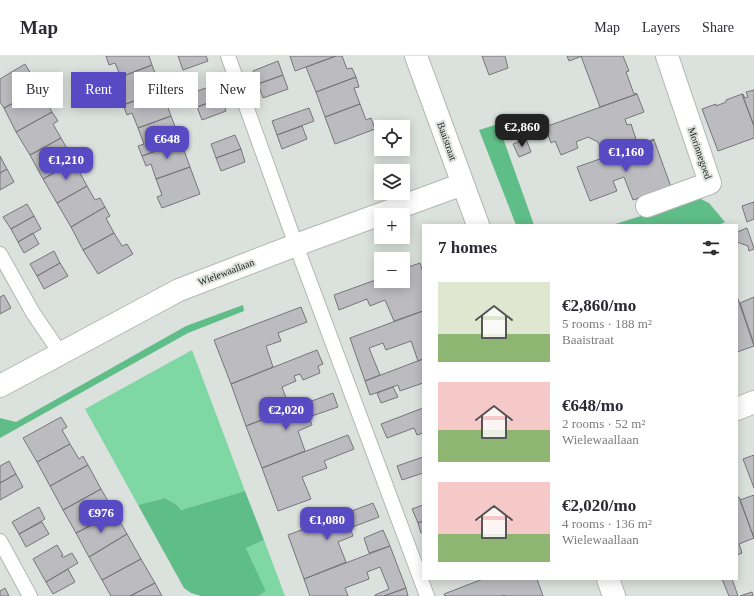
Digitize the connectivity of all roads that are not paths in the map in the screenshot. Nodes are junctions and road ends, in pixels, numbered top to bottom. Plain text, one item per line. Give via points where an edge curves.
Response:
1 (228, 56) edge
2 (416, 56) edge
3 (670, 57) edge
4 (463, 184) junction
5 (647, 206) dead end
6 (478, 224) edge
7 (296, 246) junction
8 (0, 254) edge
9 (61, 354) junction
10 (0, 386) edge
11 (754, 402) edge
12 (738, 409) edge
13 (0, 541) edge
14 (608, 580) edge
15 (30, 596) edge
16 (427, 596) edge
17 (614, 596) edge

1 - 7 lane
2 - 4 street, Baaistraat
3 - 5 street, Morinnegoed via 710,183
4 - 6 street, Baaistraat
4 - 7 street, Wielewaallaan
7 - 9 street, Wielewaallaan via 178,290
7 - 16 lane
8 - 9 lane via 33,313
9 - 10 street, Wielewaallaan
11 - 12 street
13 - 15 lane
14 - 17 street

